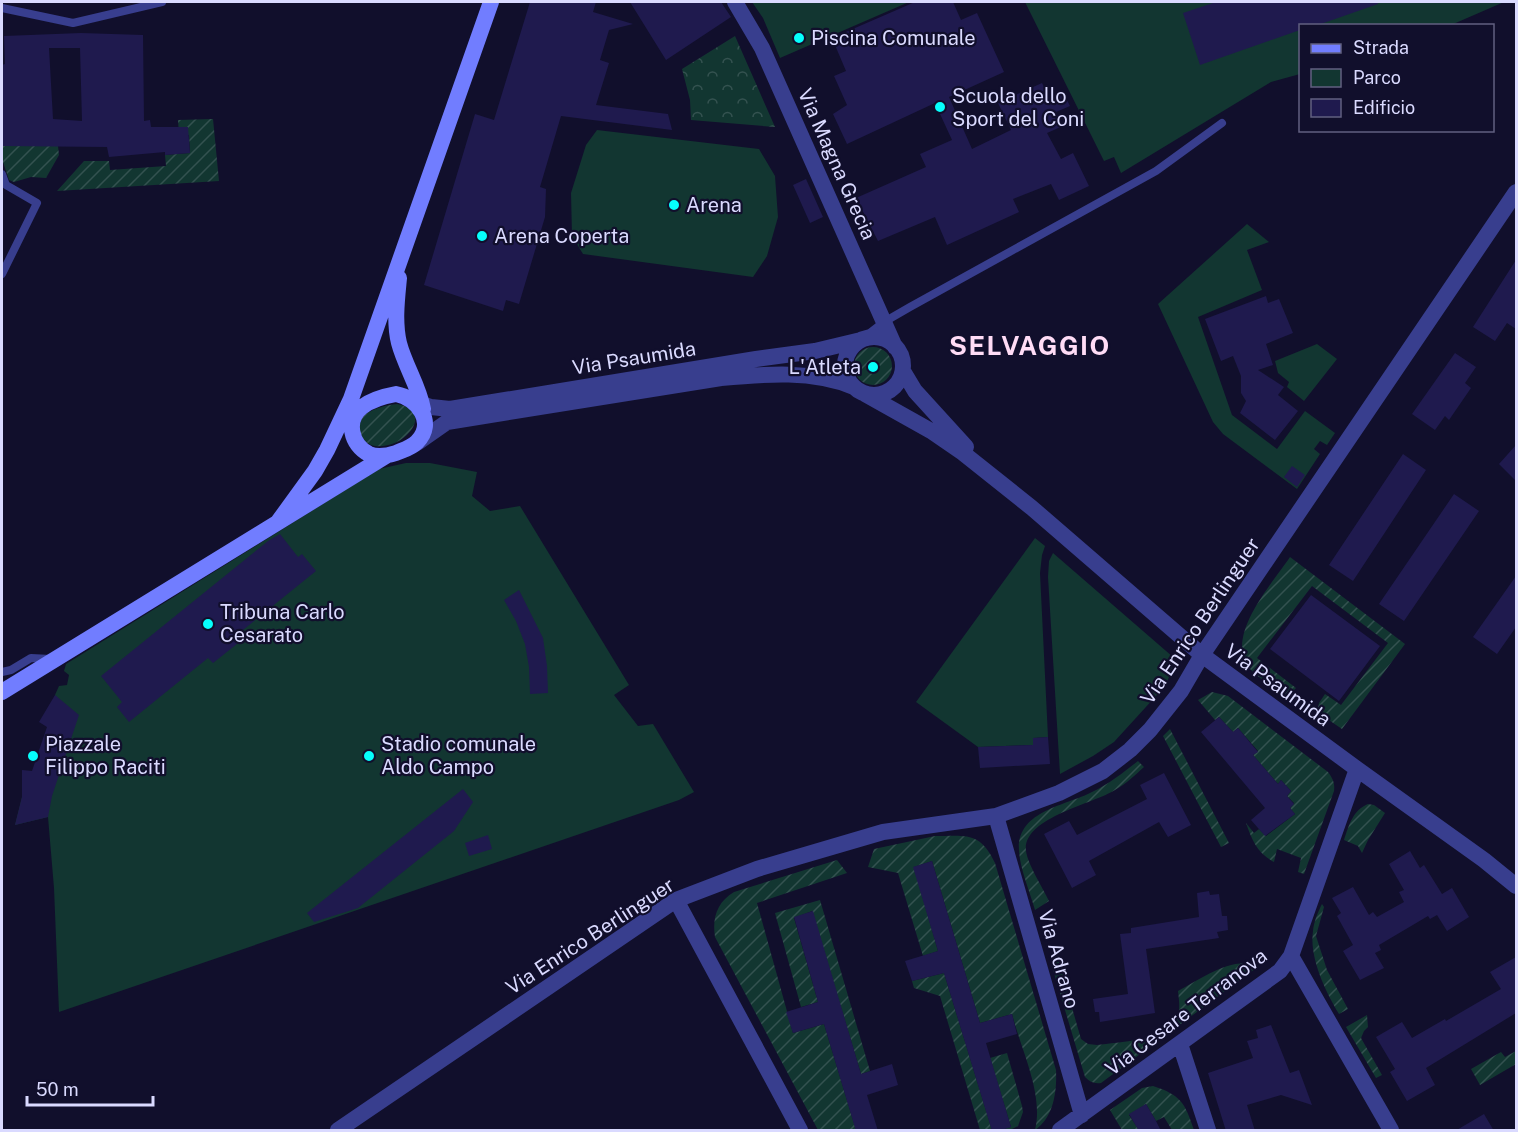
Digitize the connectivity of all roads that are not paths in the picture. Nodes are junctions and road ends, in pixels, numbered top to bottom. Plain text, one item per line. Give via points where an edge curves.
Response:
1 (162, 2) edge
2 (491, 2) edge
3 (735, 2) edge
4 (2, 8) edge
5 (1222, 123) dead end
6 (2, 174) edge
7 (1516, 192) edge
8 (401, 258) junction
9 (2, 274) edge
10 (884, 322) junction
11 (861, 340) junction
12 (895, 347) junction
13 (903, 370) junction
14 (860, 390) junction
15 (420, 407) junction
16 (350, 414) junction
17 (417, 442) junction
18 (386, 456) junction
19 (998, 480) junction
20 (278, 522) junction
21 (1202, 655) junction
22 (54, 659) junction
23 (2, 672) edge
24 (2, 692) edge
25 (1357, 769) junction
26 (996, 816) junction
27 (1516, 886) edge
28 (676, 900) junction
29 (1291, 956) junction
30 (1180, 1044) junction
31 (1082, 1115) junction
32 (338, 1131) edge
33 (800, 1131) edge
34 (1059, 1131) edge
35 (1208, 1131) edge
36 (1391, 1131) edge

1 - 4 lane via 73,23
2 - 8 main road
3 - 10 street, Via Magna Grecia via 762,48
5 - 10 lane via 1156,171
6 - 9 lane via 6,185 37,203
7 - 21 street, Via Enrico Berlinguer
8 - 15 main road via 396,310 399,342
8 - 16 main road
10 - 11 lane
10 - 12 street, Via Magna Grecia
11 - 12 street via 879,338
11 - 14 street via 850,351 845,366 849,381
11 - 15 street, Via Psaumida via 815,351 450,409
12 - 13 street
13 - 14 street via 889,391 873,395
13 - 19 street via 915,391
14 - 17 street, Via Psaumida via 830,378 762,374 721,378 447,422
14 - 19 street, Via Psaumida via 931,431
15 - 16 main road via 406,396 396,394
15 - 17 main road via 422,435
16 - 18 main road via 353,437 362,449
16 - 20 main road
17 - 18 main road
18 - 20 main road
19 - 21 street, Via Psaumida
20 - 22 main road
21 - 25 street, Via Psaumida
21 - 26 street, Via Enrico Berlinguer via 1181,691 1130,750 1103,771 1059,793
22 - 23 lane via 31,658
22 - 24 main road
25 - 27 street, Via Psaumida
25 - 29 street, Via Cesare Terranova
26 - 28 street, Via Enrico Berlinguer via 883,832 757,869
26 - 31 street, Via Adrano
28 - 32 street, Via Enrico Berlinguer
28 - 33 street
29 - 30 street, Via Cesare Terranova via 1280,971
29 - 36 street
30 - 31 street, Via Cesare Terranova
30 - 35 street
31 - 34 street, Via Cesare Terranova

